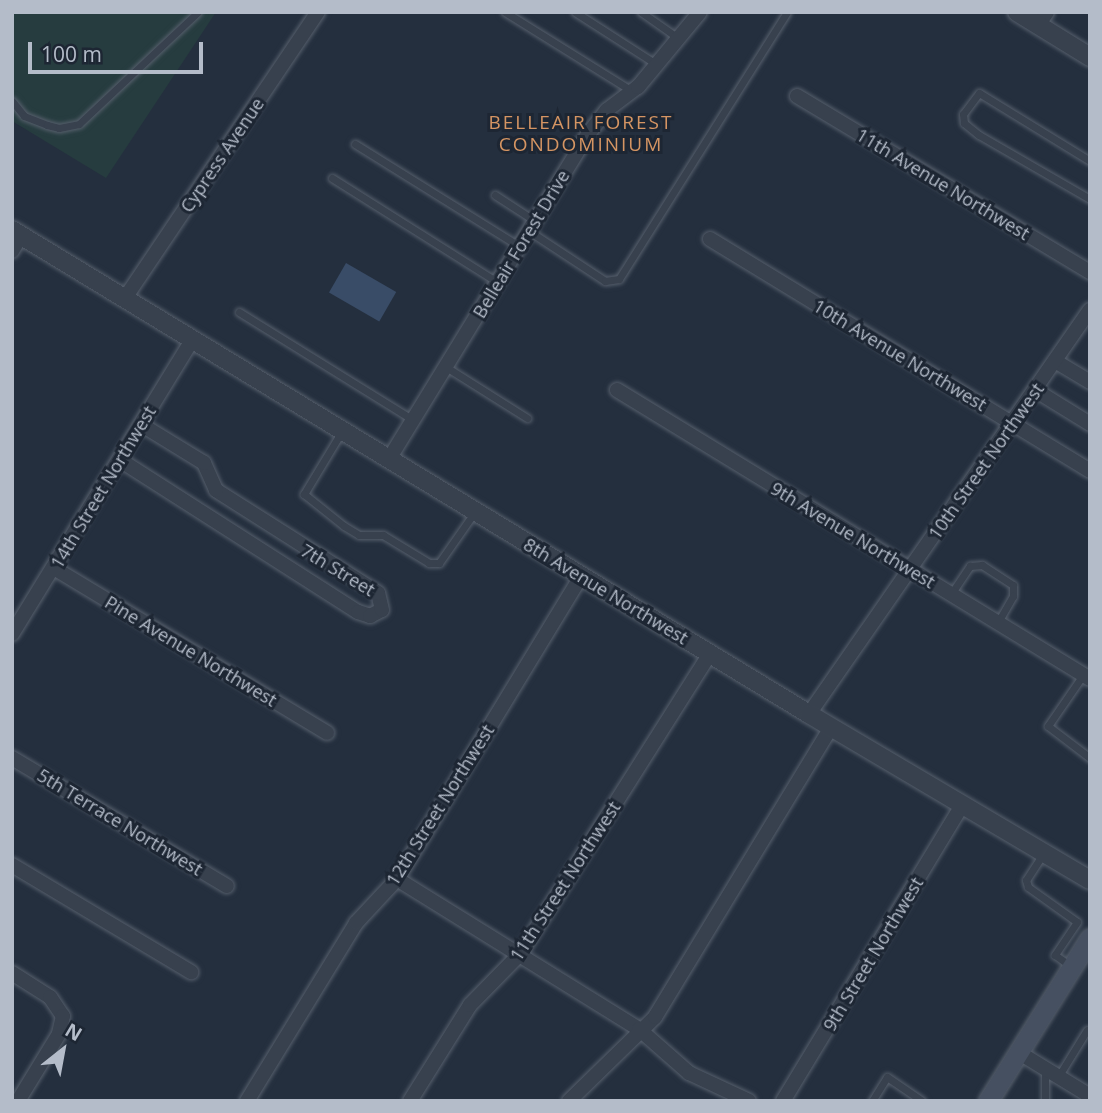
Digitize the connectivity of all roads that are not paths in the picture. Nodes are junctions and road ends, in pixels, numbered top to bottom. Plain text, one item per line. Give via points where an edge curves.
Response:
1 (198, 12) edge
2 (318, 12) edge
3 (505, 12) edge
4 (575, 12) edge
5 (641, 12) edge
6 (700, 12) edge
7 (787, 12) edge
8 (1017, 12) edge
9 (1043, 19) edge
10 (678, 38) junction
11 (1090, 57) edge
12 (657, 65) junction
13 (632, 92) junction
14 (797, 96) dead end
15 (12, 101) edge
16 (355, 144) dead end
17 (1090, 161) edge
18 (332, 178) dead end
19 (495, 195) dead end
20 (1090, 199) edge
21 (532, 226) junction
22 (15, 239) edge
23 (710, 239) dead end
24 (519, 247) junction
25 (1090, 272) edge
26 (498, 282) junction
27 (125, 298) junction
28 (1090, 310) edge
29 (239, 312) dead end
30 (192, 339) junction
31 (1055, 361) junction
32 (446, 367) junction
33 (1090, 382) edge
34 (617, 390) dead end
35 (1035, 390) junction
36 (527, 418) dead end
37 (413, 420) junction
38 (1012, 423) junction
39 (1090, 424) edge
40 (142, 425) junction
41 (342, 430) junction
42 (389, 459) junction
43 (120, 460) junction
44 (1090, 471) edge
45 (475, 511) junction
46 (54, 568) junction
47 (911, 570) junction
48 (581, 576) junction
49 (951, 594) junction
50 (998, 623) junction
51 (12, 634) edge
52 (710, 654) junction
53 (1086, 677) edge
54 (809, 714) junction
55 (831, 728) junction
56 (327, 733) dead end
57 (12, 758) edge
58 (1090, 758) edge
59 (962, 806) junction
60 (1043, 853) junction
61 (12, 864) edge
62 (397, 879) junction
63 (1090, 880) edge
64 (227, 886) dead end
65 (1077, 922) junction
66 (1090, 930) edge
67 (1090, 938) edge
68 (520, 954) junction
69 (1072, 967) junction
70 (191, 972) dead end
71 (12, 973) edge
72 (639, 1029) junction
73 (1087, 1030) dead end
74 (1018, 1052) junction
75 (1052, 1074) junction
76 (1090, 1096) edge
77 (874, 1100) edge
78 (18, 1101) edge
79 (247, 1101) edge
80 (410, 1101) edge
81 (569, 1101) edge
82 (749, 1101) edge
83 (783, 1101) edge
84 (922, 1101) edge
85 (988, 1101) edge
86 (1045, 1101) edge

1 - 15 lane via 79,124 59,128 47,124 24,116
2 - 27 street, Cypress Avenue
3 - 13 lane
4 - 12 lane
5 - 10 lane
6 - 10 street, Belleair Forest Drive
7 - 21 lane via 619,279 605,281
8 - 9 street
9 - 11 street
10 - 12 street, Belleair Forest Drive
12 - 13 street, Belleair Forest Drive
13 - 21 street, Belleair Forest Drive via 607,110 589,133
14 - 25 street, 11th Avenue Northwest
16 - 24 lane
17 - 20 lane via 979,93 962,114 964,123 979,135
18 - 26 lane
19 - 21 lane
21 - 24 street, Belleair Forest Drive
22 - 27 street, 8th Avenue Northwest
23 - 38 street, 10th Avenue Northwest
24 - 26 street, Belleair Forest Drive
26 - 32 street, Belleair Forest Drive
27 - 30 street, 8th Avenue Northwest
28 - 31 street, 10th Street Northwest
29 - 37 lane
30 - 40 street, 14th Street Northwest
30 - 41 street, 8th Avenue Northwest
31 - 33 street
31 - 35 street, 10th Street Northwest
32 - 36 lane
32 - 37 street, Belleair Forest Drive
34 - 47 street, 9th Avenue Northwest
35 - 38 street, 10th Street Northwest
35 - 39 street
37 - 42 street, Belleair Forest Drive
38 - 44 street, 10th Avenue Northwest
38 - 47 street, 10th Street Northwest
40 - 43 street, 14th Street Northwest
40 - 43 street, 7th Street via 204,463 216,490 379,593 382,610 370,616 358,612
41 - 42 street, 8th Avenue Northwest
41 - 45 lane via 304,494 352,531 383,535 429,563 439,564
42 - 45 street, 8th Avenue Northwest
43 - 46 street, 14th Street Northwest
45 - 48 street, 8th Avenue Northwest
46 - 51 street, 14th Street Northwest
46 - 56 street, Pine Avenue Northwest
47 - 49 street, 9th Avenue Northwest
47 - 54 street, 10th Street Northwest
48 - 52 street, 8th Avenue Northwest
48 - 62 street, 12th Street Northwest
49 - 50 street, 9th Avenue Northwest
49 - 50 lane via 965,570 976,564 1009,581 1013,596
50 - 53 street, 9th Avenue Northwest
52 - 54 street, 8th Avenue Northwest
52 - 68 street, 11th Street Northwest
53 - 58 lane via 1048,726
54 - 55 street, 8th Avenue Northwest
55 - 59 street, 8th Avenue Northwest
55 - 72 street via 655,1017
57 - 64 street, 5th Terrace Northwest
59 - 60 street, 8th Avenue Northwest
59 - 83 street, 9th Street Northwest
60 - 63 street, 8th Avenue Northwest
60 - 65 lane via 1026,880 1028,887
61 - 70 street
62 - 68 street
62 - 79 street, 12th Street Northwest via 356,923
65 - 66 lane
65 - 69 lane via 1055,955
67 - 69 main road
68 - 72 street
68 - 80 street, 11th Street Northwest via 470,1005
69 - 74 main road
71 - 78 street via 50,997 63,1016 59,1034
72 - 81 street
72 - 82 street via 690,1073
73 - 75 lane
74 - 75 street
74 - 85 main road
75 - 76 street
75 - 86 lane
77 - 84 lane via 887,1077

